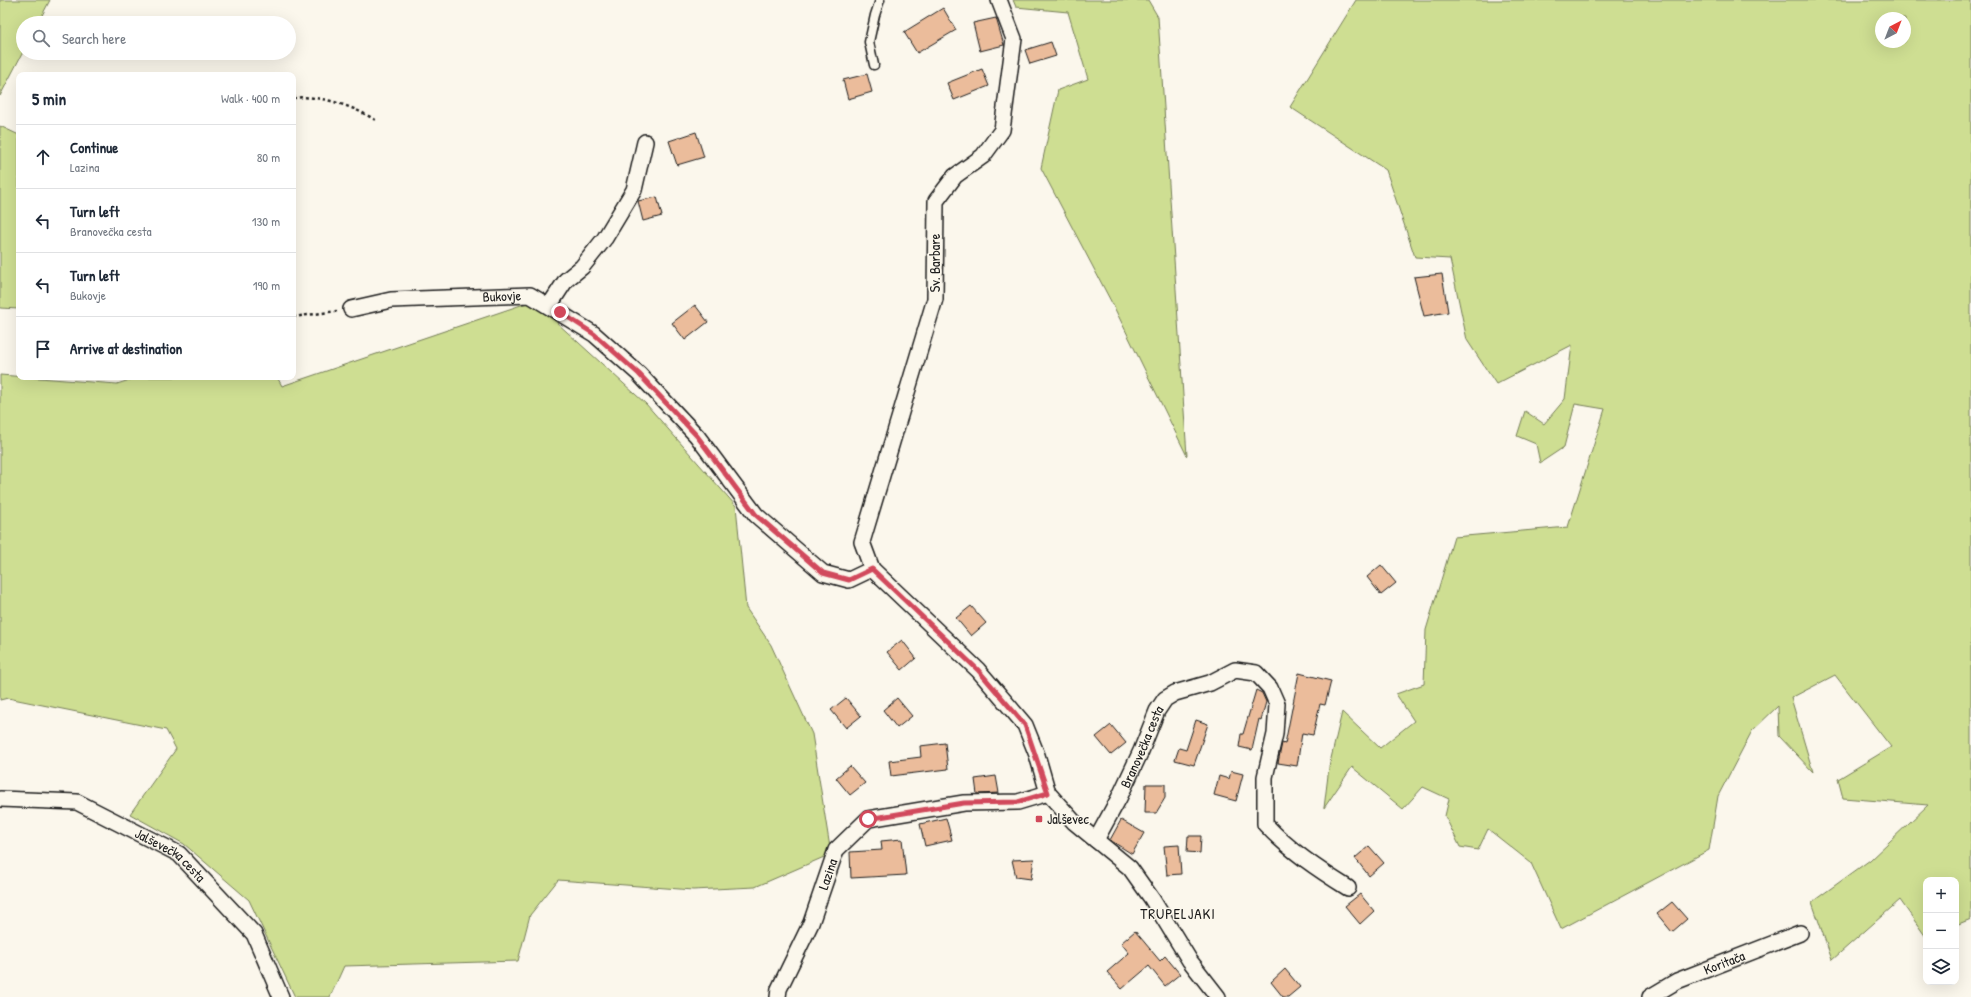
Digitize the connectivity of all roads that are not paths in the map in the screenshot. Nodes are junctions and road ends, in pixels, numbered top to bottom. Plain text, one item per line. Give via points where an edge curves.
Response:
1 (880, 0) edge
2 (999, 0) edge
3 (874, 65) dead end
4 (645, 142) dead end
5 (549, 306) junction
6 (351, 309) road end
7 (872, 569) junction
8 (1048, 793) junction
9 (0, 799) edge
10 (1096, 840) junction
11 (1348, 888) dead end
12 (1800, 933) dead end
13 (281, 997) edge
14 (778, 997) edge
15 (1218, 997) edge
16 (1650, 997) edge

1 - 3 lane via 869,42
2 - 7 street, Sv. Barbare via 1014,39 1002,130 983,156 955,176 936,201 935,299 862,542
4 - 5 street via 634,190 605,238 582,266 566,280
5 - 6 street, Bukovje via 530,295 391,300
5 - 7 street, Bukovje via 594,334 639,374 697,436 756,515 823,573 849,580
7 - 8 street via 978,670 1025,725
8 - 10 street via 1074,822
8 - 14 street, Lazina via 1018,802 964,803 868,819 836,850 811,922 779,989
9 - 13 street, Jalševečka cesta via 78,802 179,854 254,934
10 - 11 street, Branovečka cesta via 1119,798 1157,711 1165,699 1175,693 1210,683 1235,670 1256,673 1270,688 1277,704 1275,734 1265,777 1265,824 1276,836 1318,869
10 - 15 street via 1130,868 1190,961
12 - 16 street, Koritača via 1677,981

